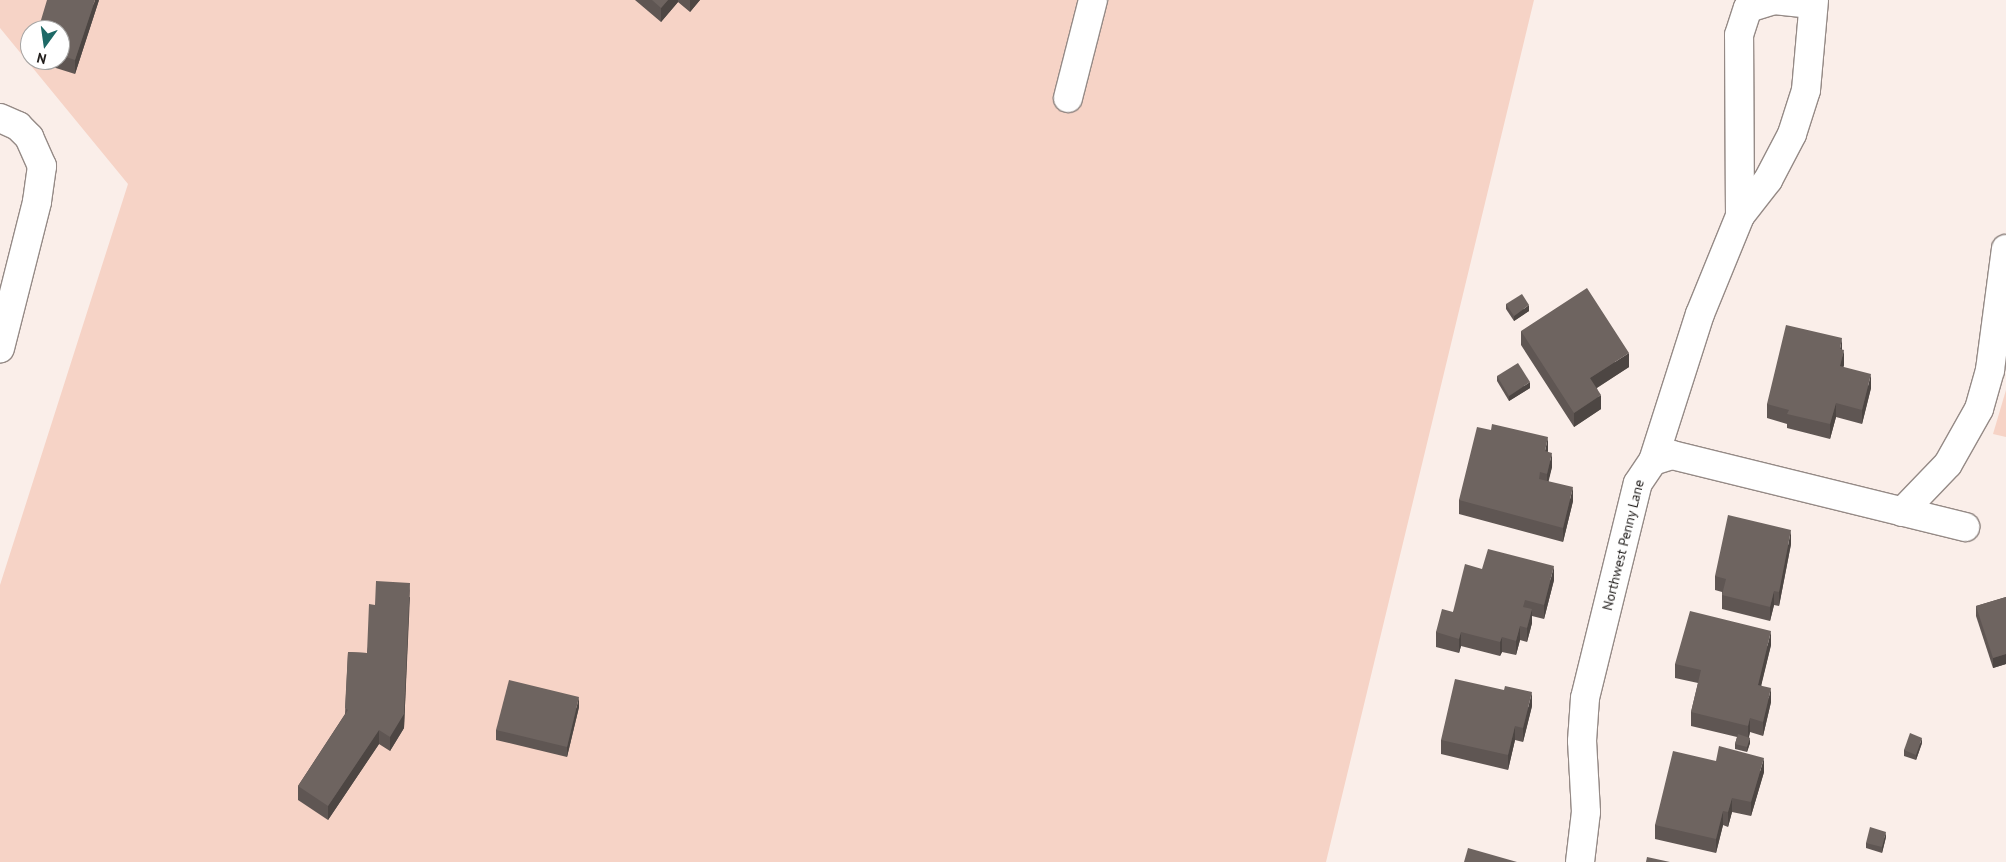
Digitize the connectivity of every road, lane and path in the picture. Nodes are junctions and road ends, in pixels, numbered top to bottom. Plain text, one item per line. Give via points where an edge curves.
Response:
1 (1093, 0) edge
2 (1813, 2) edge
3 (1068, 98) dead end
4 (0, 118) edge
5 (1740, 216) junction
6 (2006, 249) edge
7 (0, 348) edge
8 (1653, 461) junction
9 (1902, 512) junction
10 (1965, 527) dead end
11 (1580, 862) edge

1 - 3 street
2 - 5 street via 1806,90 1792,134 1768,180
2 - 5 street via 1774,0 1748,8 1739,35
4 - 7 street via 18,126 29,137 42,166 37,202
5 - 8 street, Northwest Penny Lane via 1700,314
6 - 9 street via 1990,370 1979,409 1948,464
8 - 9 street via 1672,455
8 - 11 street, Northwest Penny Lane via 1638,482 1585,698 1582,741 1586,812
9 - 10 street

